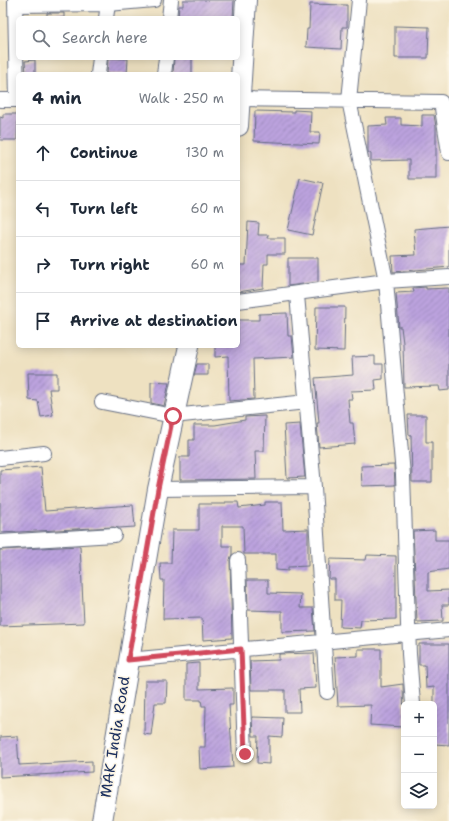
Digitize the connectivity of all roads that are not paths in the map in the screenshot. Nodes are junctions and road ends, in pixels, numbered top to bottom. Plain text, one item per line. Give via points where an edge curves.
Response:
1 (154, 0) edge
2 (171, 0) edge
3 (246, 0) edge
4 (359, 0) edge
5 (15, 3) edge
6 (108, 4) junction
7 (106, 16) edge
8 (169, 16) edge
9 (16, 52) edge
10 (16, 60) edge
11 (100, 60) edge
12 (166, 60) edge
13 (16, 72) edge
14 (98, 72) edge
15 (164, 72) edge
16 (240, 85) edge
17 (240, 99) edge
18 (0, 100) edge
19 (16, 100) edge
20 (349, 100) junction
21 (445, 101) edge
22 (449, 153) edge
23 (449, 277) edge
24 (386, 281) junction
25 (297, 295) junction
26 (240, 301) edge
27 (189, 348) edge
28 (102, 402) dead end
29 (306, 402) junction
30 (173, 416) junction
31 (44, 453) dead end
32 (0, 458) edge
33 (314, 487) junction
34 (158, 489) junction
35 (114, 535) dead end
36 (0, 542) edge
37 (238, 560) dead end
38 (449, 630) edge
39 (408, 634) junction
40 (324, 642) junction
41 (241, 649) junction
42 (128, 660) junction
43 (327, 692) dead end
44 (412, 701) edge
45 (245, 754) dead end
46 (102, 821) edge

1 - 6 street
2 - 8 street
3 - 16 street
4 - 20 street
5 - 6 street
5 - 9 street
6 - 7 street
10 - 13 street
11 - 14 street
12 - 15 street
17 - 20 street
18 - 19 street
20 - 21 street
20 - 24 street
21 - 22 street
23 - 24 street
24 - 25 street
24 - 39 street via 403,475
25 - 26 street
25 - 29 street
27 - 30 street, MAK India Road
28 - 30 street
29 - 30 street
29 - 33 street
30 - 34 street, MAK India Road
31 - 32 street
33 - 34 street
33 - 40 street
34 - 42 street, MAK India Road
35 - 36 street
37 - 41 street
38 - 39 street
39 - 40 street
39 - 44 street
40 - 41 street
40 - 43 street
41 - 42 street
41 - 45 street
42 - 46 street, MAK India Road

